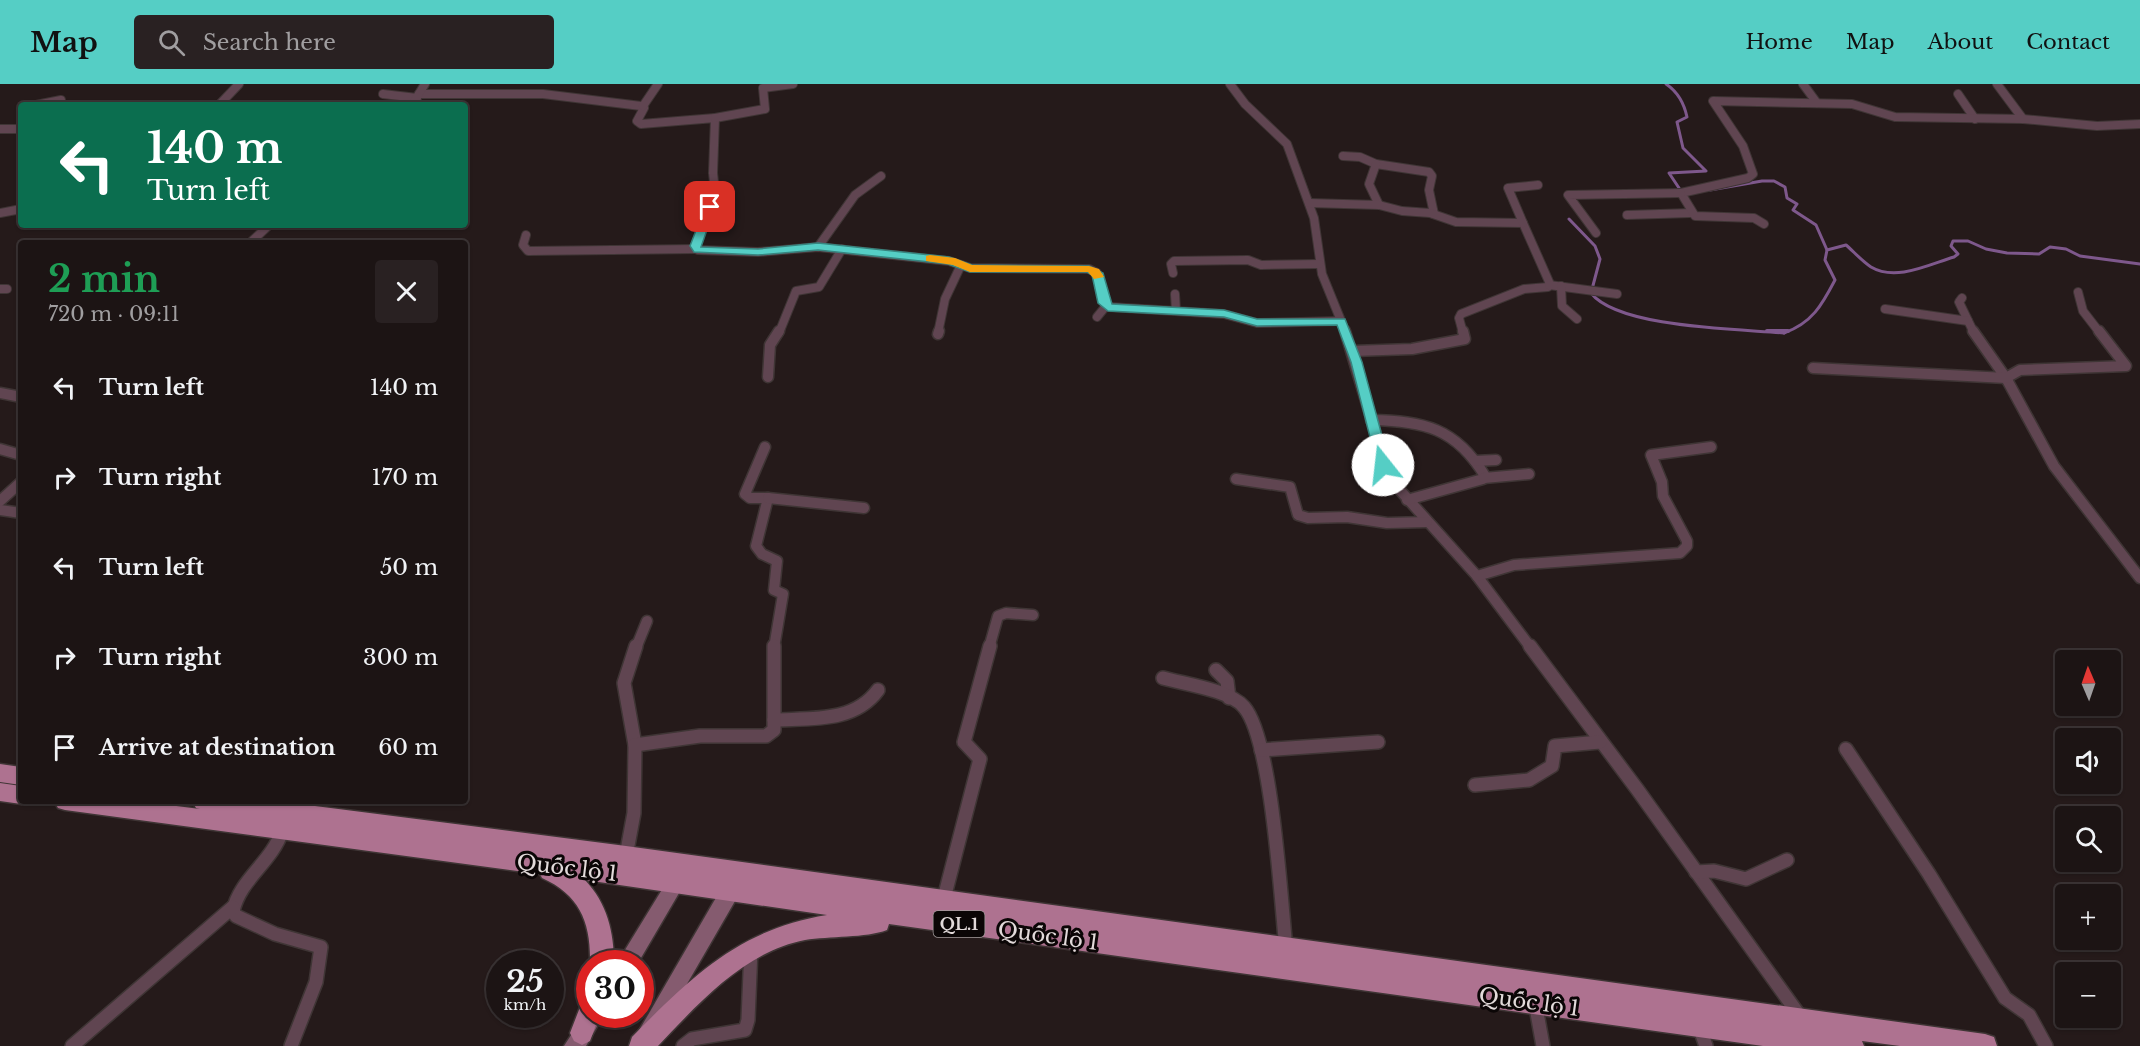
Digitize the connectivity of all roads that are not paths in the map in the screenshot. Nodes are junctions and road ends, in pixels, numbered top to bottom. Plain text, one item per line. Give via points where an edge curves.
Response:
1 (239, 84) edge
2 (425, 84) edge
3 (658, 84) edge
4 (793, 84) edge
5 (1230, 84) edge
6 (1803, 84) edge
7 (1997, 84) edge
8 (475, 85) edge
9 (383, 94) dead end
10 (1958, 94) dead end
11 (474, 95) junction
12 (418, 96) junction
13 (61, 100) dead end
14 (42, 102) edge
15 (222, 102) edge
16 (414, 102) edge
17 (1818, 103) junction
18 (643, 106) junction
19 (715, 118) junction
20 (1975, 119) junction
21 (2024, 119) junction
22 (2140, 124) edge
23 (0, 129) edge
24 (18, 129) edge
25 (1343, 156) dead end
26 (1376, 164) junction
27 (881, 176) dead end
28 (1538, 185) dead end
29 (1681, 194) junction
30 (1310, 203) junction
31 (1379, 205) junction
32 (18, 210) edge
33 (0, 213) edge
34 (1691, 213) junction
35 (1434, 214) junction
36 (1627, 215) dead end
37 (1523, 223) junction
38 (1764, 224) dead end
39 (266, 228) edge
40 (1596, 233) dead end
41 (526, 235) dead end
42 (253, 240) edge
43 (818, 247) junction
44 (696, 249) junction
45 (842, 249) junction
46 (1319, 264) junction
47 (961, 265) junction
48 (1173, 273) dead end
49 (1549, 285) junction
50 (1561, 286) junction
51 (2079, 292) dead end
52 (1175, 294) dead end
53 (1617, 294) dead end
54 (1962, 298) dead end
55 (1106, 306) junction
56 (1884, 309) dead end
57 (1176, 311) junction
58 (1097, 317) dead end
59 (1577, 319) dead end
60 (1341, 321) junction
61 (1968, 321) junction
62 (938, 334) dead end
63 (1353, 351) junction
64 (1813, 368) dead end
65 (768, 377) dead end
66 (2006, 378) junction
67 (0, 393) edge
68 (18, 397) edge
69 (1371, 420) junction
70 (765, 447) dead end
71 (1711, 447) dead end
72 (0, 449) edge
73 (18, 454) edge
74 (1496, 460) dead end
75 (1475, 461) junction
76 (1529, 474) dead end
77 (1484, 478) junction
78 (1236, 479) dead end
79 (18, 485) edge
80 (768, 498) junction
81 (1407, 500) junction
82 (0, 501) edge
83 (864, 508) dead end
84 (0, 510) edge
85 (18, 513) edge
86 (1427, 522) junction
87 (1477, 576) junction
88 (2140, 578) edge
89 (1033, 615) dead end
90 (647, 621) dead end
91 (1216, 670) dead end
92 (1163, 678) dead end
93 (878, 690) dead end
94 (1229, 698) junction
95 (774, 720) junction
96 (1378, 742) dead end
97 (1600, 742) junction
98 (635, 745) junction
99 (1846, 749) dead end
100 (1261, 750) junction
101 (0, 773) edge
102 (18, 776) edge
103 (1475, 785) dead end
104 (0, 792) edge
105 (18, 795) edge
106 (114, 804) edge
107 (221, 804) edge
108 (279, 814) edge
109 (626, 856) junction
110 (1787, 860) dead end
111 (526, 862) junction
112 (1696, 872) junction
113 (681, 874) junction
114 (736, 882) junction
115 (232, 907) junction
116 (945, 912) junction
117 (751, 949) junction
118 (1286, 949) junction
119 (603, 950) edge
120 (635, 950) edge
121 (1499, 988) junction
122 (1534, 1002) junction
123 (1802, 1020) junction
124 (1703, 1036) edge
125 (1812, 1043) edge
126 (72, 1046) edge
127 (291, 1046) edge
128 (640, 1046) edge
129 (683, 1046) edge
130 (1543, 1046) edge
131 (1852, 1046) edge
132 (1985, 1046) edge
133 (2046, 1046) edge

1 - 15 street
2 - 12 street
3 - 18 street
4 - 19 street via 763,88 765,109
5 - 30 street via 1245,104 1285,141
6 - 17 street
7 - 21 street
8 - 11 street
9 - 12 street
10 - 20 street
11 - 12 street
11 - 18 street via 555,95
12 - 16 street
13 - 14 street
17 - 20 street via 1858,105 1895,117
17 - 29 street via 1713,101 1743,146 1752,174
18 - 19 street via 637,121 641,124
19 - 44 street via 716,147 710,180 715,191
20 - 21 street
21 - 22 street via 2090,125
23 - 24 street
25 - 26 street via 1360,157
26 - 31 street via 1369,184
26 - 35 street via 1430,172
27 - 43 street via 855,195
28 - 37 street via 1508,188
29 - 34 street
29 - 40 street via 1568,195
30 - 31 street
30 - 46 street
31 - 35 street
32 - 33 street
34 - 36 street
34 - 38 street via 1754,218
35 - 37 street via 1456,222
37 - 49 street
39 - 42 street
41 - 44 street via 523,245 528,251
43 - 44 street via 758,252
43 - 45 street
45 - 47 street
45 - 65 street via 819,287 796,291 770,345
46 - 48 street via 1261,266 1248,260 1174,261
46 - 60 street
47 - 55 street via 977,269 1092,270 1097,273
47 - 62 street via 945,299
49 - 50 street
49 - 63 street via 1524,289 1461,314 1465,339 1412,349
50 - 53 street
50 - 59 street via 1562,306
51 - 66 street via 2083,311 2126,366 2016,370
52 - 57 street
54 - 61 street via 1959,306
55 - 57 street
55 - 58 street
56 - 61 street
57 - 60 street via 1228,314 1257,323
60 - 63 street
61 - 66 street
63 - 69 street
64 - 66 street
66 - 88 street via 2054,466
67 - 68 street
69 - 75 street via 1411,420 1438,429 1464,447
69 - 81 street via 1387,474
70 - 80 street via 746,494 750,498
71 - 87 street via 1651,455 1663,496 1687,541 1680,553 1514,565
72 - 73 street
74 - 75 street
75 - 77 street
76 - 77 street
77 - 81 street
78 - 86 street via 1290,487 1299,515 1308,518
79 - 82 street
80 - 83 street
80 - 95 street via 756,546 762,554 777,561 774,590 783,594 772,658
81 - 86 street
84 - 85 street
86 - 87 street
87 - 97 street
89 - 116 street via 998,616 964,742 980,759
90 - 98 street via 624,683
91 - 94 street via 1227,681
92 - 94 street
93 - 95 street via 873,699 855,712
94 - 100 street via 1249,712
95 - 98 street via 774,730 766,736 689,736
96 - 100 street
97 - 103 street via 1555,746 1552,766 1529,780
97 - 112 street
98 - 109 street via 634,813
99 - 133 street via 2005,998 2029,1015
100 - 118 street
101 - 102 highway
104 - 105 highway
106 - 108 highway, Quốc lộ 1 / QL.1
107 - 108 highway, Quốc lộ 1 / QL.1
108 - 109 highway, Quốc lộ 1 / QL.1
108 - 111 highway, Quốc lộ 1 / QL.1
108 - 115 street via 276,849
109 - 113 highway, Quốc lộ 1 / QL.1
110 - 112 street via 1746,879 1714,871
111 - 113 highway, Quốc lộ 1 / QL.1
111 - 119 highway via 565,876 585,893 598,917
112 - 123 street
113 - 114 highway, Quốc lộ 1 / QL.1
113 - 120 main road
114 - 116 highway, Quốc lộ 1 / QL.1
114 - 128 main road
115 - 126 street
115 - 127 street via 236,916 275,934 321,947 318,974
116 - 117 highway via 800,928
116 - 118 highway, Quốc lộ 1 / QL.1
116 - 121 highway, Quốc lộ 1 / QL.1
117 - 128 highway via 697,989
117 - 129 street via 745,1030 701,1036
118 - 121 highway, Quốc lộ 1 / QL.1
121 - 122 highway, Quốc lộ 1 / QL.1
121 - 123 highway, Quốc lộ 1 / QL.1
122 - 124 highway, Quốc lộ 1 / QL.1
122 - 130 street
123 - 132 highway, Quốc lộ 1 / QL.1
124 - 125 highway, Quốc lộ 1 / QL.1
125 - 131 highway, Quốc lộ 1 / QL.1

